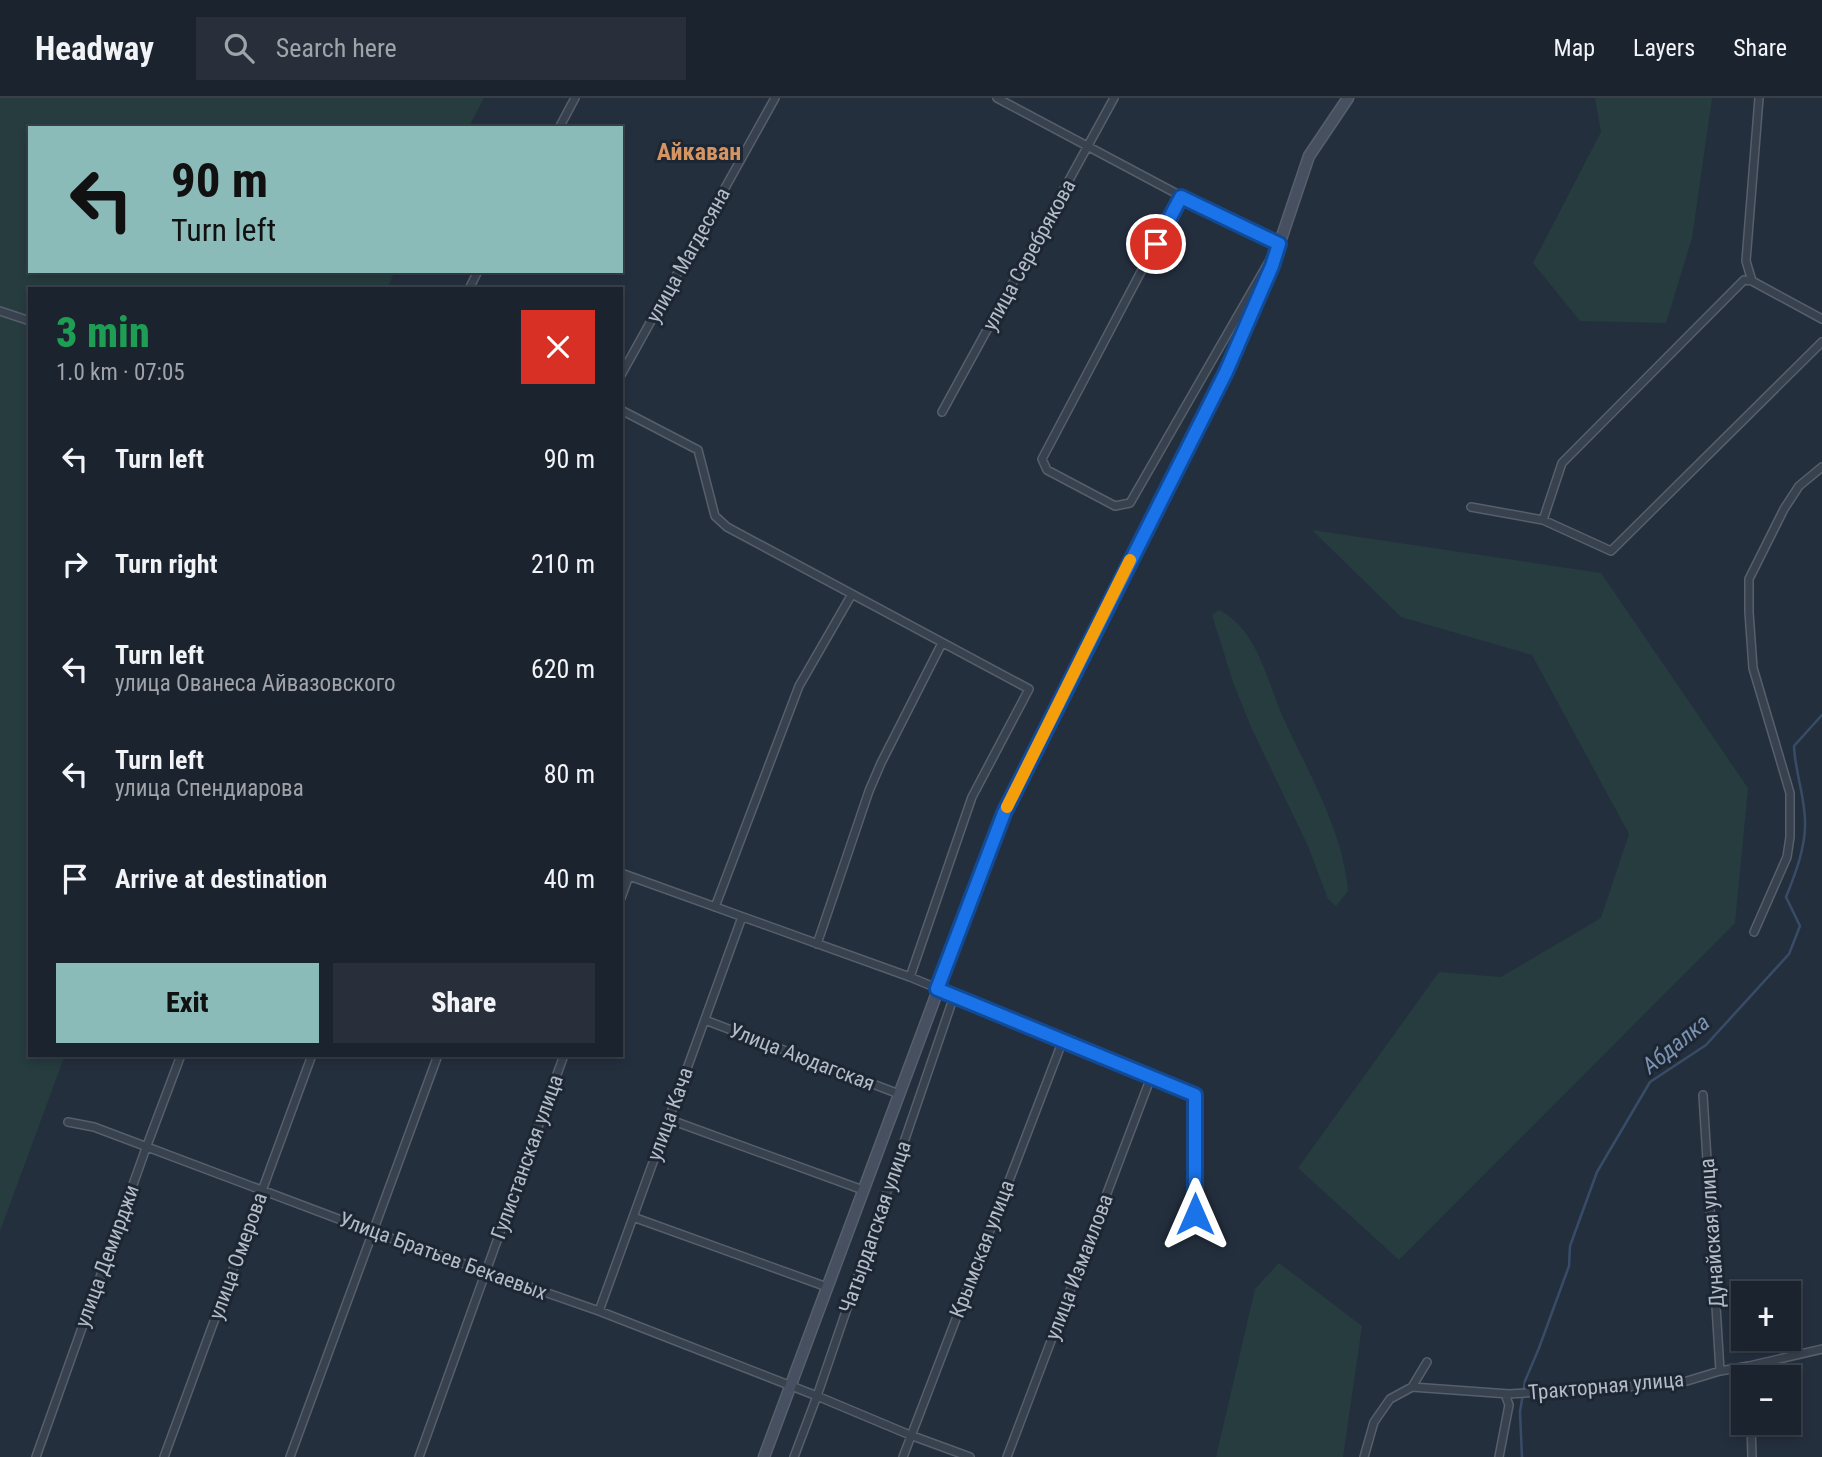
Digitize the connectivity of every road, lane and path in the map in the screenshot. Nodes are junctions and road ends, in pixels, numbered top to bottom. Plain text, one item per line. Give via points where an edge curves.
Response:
1 (575, 98) edge
2 (775, 98) edge
3 (997, 98) edge
4 (1114, 98) edge
5 (1348, 98) edge
6 (1759, 98) edge
7 (560, 126) edge
8 (1088, 148) junction
9 (1181, 197) junction
10 (1279, 244) junction
11 (1752, 281) junction
12 (0, 311) edge
13 (1822, 319) edge
14 (28, 320) edge
15 (1822, 342) edge
16 (623, 370) edge
17 (623, 411) edge
18 (942, 412) dead end
19 (1822, 467) edge
20 (1471, 507) dead end
21 (1543, 520) junction
22 (852, 594) junction
23 (942, 643) junction
24 (625, 875) edge
25 (715, 908) junction
26 (742, 917) junction
27 (1754, 932) dead end
28 (817, 944) junction
29 (909, 977) junction
30 (937, 989) junction
31 (954, 996) junction
32 (705, 1020) junction
33 (1063, 1040) junction
34 (180, 1057) edge
35 (311, 1057) edge
36 (437, 1057) edge
37 (563, 1057) edge
38 (1151, 1077) junction
39 (899, 1094) junction
40 (1703, 1095) dead end
41 (668, 1119) junction
42 (68, 1122) dead end
43 (146, 1148) junction
44 (863, 1190) junction
45 (261, 1191) junction
46 (1195, 1214) dead end
47 (633, 1217) junction
48 (373, 1232) junction
49 (486, 1272) junction
50 (827, 1287) junction
51 (599, 1311) junction
52 (1822, 1349) edge
53 (1427, 1362) dead end
54 (1720, 1371) junction
55 (791, 1386) junction
56 (1412, 1387) junction
57 (1507, 1394) junction
58 (817, 1396) junction
59 (910, 1435) junction
60 (1751, 1435) edge
61 (36, 1457) edge
62 (164, 1457) edge
63 (290, 1457) edge
64 (419, 1457) edge
65 (764, 1457) edge
66 (794, 1457) edge
67 (902, 1457) edge
68 (970, 1457) edge
69 (1007, 1457) edge
70 (1364, 1457) edge
71 (1499, 1457) edge
72 (1752, 1457) edge

1 - 7 street
2 - 16 street, улица Магдесяна
3 - 8 street
4 - 8 street, улица Серебрякова
5 - 10 main road via 1309,156
6 - 11 street via 1746,261
8 - 9 street
8 - 18 street, улица Серебрякова
9 - 10 street
9 - 10 street via 1042,459 1047,470 1115,506 1130,503
10 - 30 main road via 1226,372 1004,813
11 - 13 street
11 - 21 street via 1744,280 1562,463
12 - 14 street
15 - 21 street via 1611,551
17 - 22 street via 698,450 715,516 727,527
19 - 27 street via 1799,486 1784,509 1749,579 1753,668 1790,793 1787,857
20 - 21 street
22 - 23 street
22 - 25 street via 799,686
23 - 28 street via 869,791
23 - 29 street via 1028,689 972,797
24 - 25 street
25 - 26 street
26 - 28 street
26 - 32 street, улица Кача
28 - 29 street
29 - 30 street
30 - 31 street
30 - 39 main road
31 - 33 street
31 - 58 street, Чатырдагская улица
32 - 39 street, Улица Аюдагская
32 - 41 street, улица Кача
33 - 38 street
33 - 59 street, Крымская улица
34 - 43 street, улица Демирджи
35 - 45 street, улица Омерова
36 - 48 street
37 - 49 street, Гулистанская улица
38 - 46 street via 1195,1095
38 - 69 street, улица Измаилова
39 - 44 main road
40 - 54 street, Дунайская улица
41 - 44 street
41 - 47 street, улица Кача
42 - 43 street, Улица Братьев Бекаевых
43 - 45 street, Улица Братьев Бекаевых
43 - 61 street, улица Демирджи
44 - 50 main road
45 - 48 street, Улица Братьев Бекаевых
45 - 62 street, улица Омерова
47 - 50 street
47 - 51 street, улица Кача
48 - 49 street, Улица Братьев Бекаевых
48 - 63 street
49 - 51 street, Улица Братьев Бекаевых
49 - 64 street, Гулистанская улица
50 - 55 main road
51 - 55 street, Улица Братьев Бекаевых
52 - 54 street, Тракторная улица via 1749,1370
53 - 56 street
54 - 57 street, Тракторная улица via 1677,1384
55 - 58 street, Улица Братьев Бекаевых
55 - 65 main road
56 - 57 street, Тракторная улица
56 - 70 street via 1390,1399 1374,1422
57 - 71 street
58 - 59 street, Улица Братьев Бекаевых
58 - 66 street, Чатырдагская улица
59 - 67 street, Крымская улица
59 - 68 street, Улица Братьев Бекаевых
60 - 72 street

